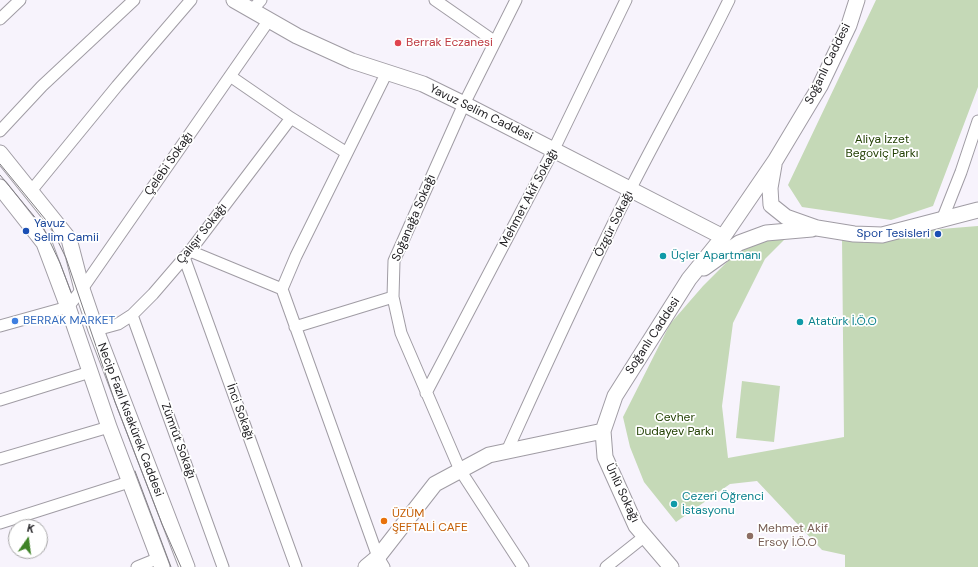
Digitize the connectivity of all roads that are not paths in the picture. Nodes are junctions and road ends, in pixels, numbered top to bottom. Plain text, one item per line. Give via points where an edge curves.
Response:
1 (20, 0) edge
2 (134, 0) edge
3 (191, 0) edge
4 (234, 0) edge
5 (435, 0) edge
6 (516, 0) edge
7 (626, 0) edge
8 (729, 0) edge
9 (857, 0) edge
10 (257, 5) edge
11 (0, 18) edge
12 (269, 20) junction
13 (494, 41) junction
14 (387, 72) junction
15 (230, 76) junction
16 (464, 104) junction
17 (291, 118) junction
18 (978, 121) edge
19 (0, 131) edge
20 (554, 149) junction
21 (0, 153) edge
22 (346, 153) junction
23 (775, 160) junction
24 (0, 188) edge
25 (631, 189) junction
26 (31, 191) junction
27 (978, 210) edge
28 (942, 220) junction
29 (817, 228) junction
30 (723, 237) junction
31 (187, 254) junction
32 (689, 279) junction
33 (82, 289) junction
34 (282, 289) junction
35 (392, 297) junction
36 (68, 307) junction
37 (132, 315) junction
38 (0, 326) edge
39 (295, 327) junction
40 (96, 330) junction
41 (90, 372) junction
42 (426, 393) junction
43 (0, 400) edge
44 (109, 427) junction
45 (603, 431) junction
46 (507, 451) junction
47 (0, 458) edge
48 (460, 470) junction
49 (129, 482) junction
50 (0, 523) edge
51 (645, 536) junction
52 (381, 562) edge
53 (160, 563) edge
54 (137, 567) edge
55 (188, 567) edge
56 (223, 567) edge
57 (296, 567) edge
58 (366, 567) edge
59 (523, 567) edge
60 (606, 567) edge
61 (671, 567) edge

1 - 11 street
2 - 19 street via 42,86
3 - 26 street
4 - 10 street, Yavuz Selim Caddesi
5 - 13 street
6 - 13 street, Soğanağa Sokağı
7 - 20 street, Mehmet Akif Sokağı
8 - 25 street, Özgür Sokağı via 708,45
9 - 23 street, Soğanlı Caddesi via 849,25 820,86
10 - 12 street, Yavuz Selim Caddesi
12 - 14 street, Yavuz Selim Caddesi via 352,61
12 - 15 street, Çelebi Sokağı
13 - 16 street, Soğanağa Sokağı
14 - 16 street, Yavuz Selim Caddesi via 423,84
14 - 22 street
15 - 17 street
15 - 33 street, Çelebi Sokağı
16 - 20 street, Yavuz Selim Caddesi
16 - 35 street, Soğanağa Sokağı via 394,261
17 - 22 street
17 - 31 street, Çalışır Sokağı
18 - 28 street
20 - 25 street, Yavuz Selim Caddesi
20 - 42 street, Mehmet Akif Sokağı
21 - 26 street, Necip Fazıl Kısakürek Caddesi
22 - 34 street
23 - 29 street via 770,188 771,205 786,217
23 - 30 street, Soğanlı Caddesi
24 - 36 street, Necip Fazıl Kısakürek Caddesi via 44,243
25 - 30 street, Yavuz Selim Caddesi
25 - 46 street, Özgür Sokağı
26 - 33 street, Necip Fazıl Kısakürek Caddesi via 69,239
27 - 28 street
28 - 29 street via 882,235 854,234
29 - 32 street via 766,233 739,243
30 - 32 street, Soğanlı Caddesi
31 - 34 street
31 - 37 street, Çalışır Sokağı
31 - 57 street, İnci Sokağı
32 - 45 street, Soğanlı Caddesi via 614,396
33 - 36 street, Çelebi Sokağı
33 - 40 street, Necip Fazıl Kısakürek Caddesi
34 - 39 street
35 - 39 street
35 - 42 street, Soğanağa Sokağı via 401,333
36 - 38 street
36 - 41 street, Necip Fazıl Kısakürek Caddesi
37 - 40 street, Çalışır Sokağı via 118,324
37 - 56 street, Zümrüt Sokağı
39 - 52 street
40 - 55 street, Necip Fazıl Kısakürek Caddesi
41 - 43 street
41 - 44 street, Necip Fazıl Kısakürek Caddesi
42 - 48 street, Soğanağa Sokağı
44 - 47 street
44 - 49 street, Necip Fazıl Kısakürek Caddesi
45 - 46 street
45 - 51 street, Ünlü Sokağı via 605,457 636,526
46 - 48 street via 488,455
48 - 52 street via 435,484
48 - 59 street, Soğanağa Sokağı
49 - 50 street
49 - 53 street, Necip Fazıl Kısakürek Caddesi
51 - 60 street
51 - 61 street, Ünlü Sokağı
52 - 58 street
53 - 54 street

